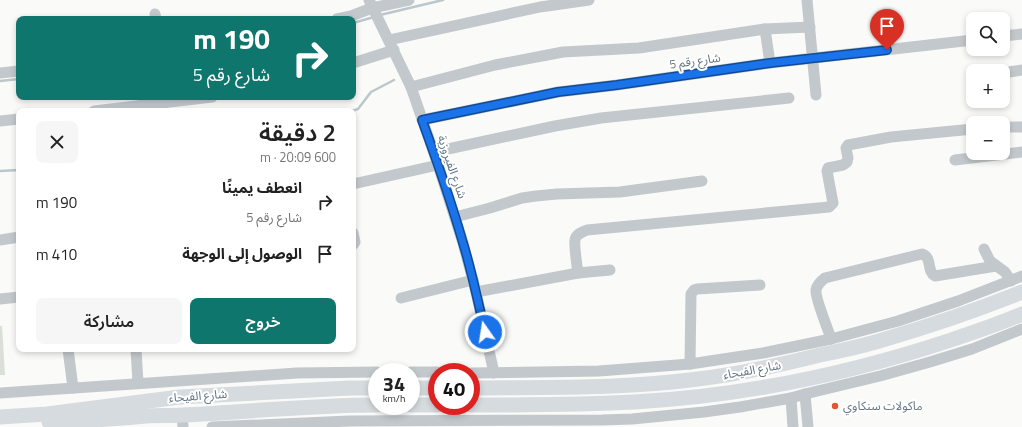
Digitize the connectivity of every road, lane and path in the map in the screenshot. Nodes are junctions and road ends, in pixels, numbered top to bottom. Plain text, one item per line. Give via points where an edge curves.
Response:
1 (409, 0) edge
2 (589, 0) edge
3 (807, 0) edge
4 (374, 10) edge
5 (351, 16) edge
6 (810, 27) junction
7 (765, 29) junction
8 (1022, 34) edge
9 (1010, 35) edge
10 (389, 40) junction
11 (966, 41) edge
12 (394, 50) junction
13 (813, 59) junction
14 (356, 62) edge
15 (770, 63) junction
16 (1022, 70) edge
17 (16, 71) edge
18 (0, 73) edge
19 (1010, 73) edge
20 (411, 87) junction
21 (816, 94) dead end
22 (789, 98) dead end
23 (187, 100) edge
24 (119, 108) edge
25 (16, 119) edge
26 (422, 120) junction
27 (0, 121) edge
28 (1022, 126) edge
29 (1010, 127) edge
30 (966, 130) edge
31 (434, 152) junction
32 (1022, 152) edge
33 (955, 160) dead end
34 (438, 165) junction
35 (702, 181) dead end
36 (356, 183) edge
37 (455, 217) junction
38 (16, 237) edge
39 (0, 240) edge
40 (984, 249) dead end
41 (996, 266) junction
42 (610, 270) dead end
43 (578, 273) junction
44 (1022, 276) edge
45 (473, 280) junction
46 (1011, 281) junction
47 (760, 285) dead end
48 (476, 292) junction
49 (1022, 292) edge
50 (16, 297) edge
51 (401, 298) dead end
52 (0, 299) edge
53 (959, 308) junction
54 (1022, 314) edge
55 (1022, 329) edge
56 (831, 339) junction
57 (970, 342) junction
58 (68, 352) edge
59 (136, 352) edge
60 (690, 364) junction
61 (599, 371) junction
62 (349, 372) junction
63 (368, 372) edge
64 (480, 373) edge
65 (494, 373) junction
66 (138, 383) junction
67 (599, 387) junction
68 (73, 388) junction
69 (350, 388) junction
70 (368, 388) edge
71 (480, 388) edge
72 (0, 392) edge
73 (805, 394) junction
74 (791, 398) junction
75 (601, 403) junction
76 (348, 405) junction
77 (368, 405) edge
78 (480, 405) edge
79 (0, 417) edge
80 (21, 419) junction
81 (602, 420) junction
82 (182, 421) edge
83 (349, 421) junction
84 (500, 424) edge
85 (0, 425) edge
86 (224, 426) edge
87 (212, 427) edge
88 (793, 427) edge
89 (808, 427) edge

1 - 4 street
2 - 10 street via 540,7
3 - 6 street
4 - 5 street
4 - 10 street, شارع الفيروزية
6 - 7 street
6 - 13 street
7 - 15 street
7 - 20 street via 638,48 563,52 494,65
8 - 9 street
10 - 12 street, شارع الفيروزية
11 - 13 street, شارع رقم 5
12 - 14 street
12 - 20 street, شارع الفيروزية
13 - 15 street, شارع رقم 5
13 - 21 street
15 - 26 street, شارع رقم 5 via 558,92
16 - 19 street
17 - 18 street
20 - 26 street, شارع الفيروزية
22 - 31 street via 601,118
23 - 24 street
25 - 27 street
26 - 31 street, شارع الفيروزية
28 - 29 street
30 - 43 street via 891,137 848,145 847,162 827,170 833,203 829,207 581,232 574,240
31 - 34 street, شارع الفيروزية
32 - 33 street
34 - 36 street
34 - 37 street, شارع الفيروزية
35 - 37 street via 620,192 522,198
37 - 45 street, شارع الفيروزية
38 - 39 street
40 - 41 street via 990,261
41 - 46 street via 1005,272
41 - 56 street via 935,276 932,275 928,257 922,254 825,278 817,287 816,295
42 - 43 street
43 - 48 street
44 - 46 street
45 - 48 street, شارع الفيروزية
45 - 51 street
46 - 53 street
47 - 60 street via 692,292
48 - 65 street, شارع الفيروزية
49 - 53 highway, شارع الفيحاء
50 - 52 street
53 - 56 street
53 - 67 highway, شارع الفيحاء via 878,341 785,364 667,383
54 - 57 highway, شارع الفيحاء
55 - 57 street
56 - 60 street
57 - 73 street via 880,376
57 - 75 highway, شارع الفيحاء via 736,392
58 - 68 street
59 - 66 street
60 - 61 street
61 - 65 street
61 - 67 street
62 - 63 street
62 - 66 street
62 - 69 street
64 - 65 street
66 - 68 street
67 - 71 highway, شارع الفيحاء
68 - 72 street
69 - 70 highway, شارع الفيحاء
69 - 80 highway, شارع الفيحاء via 180,397
73 - 74 street
73 - 89 street
74 - 81 street via 704,412
74 - 88 street
75 - 78 highway, شارع الفيحاء
75 - 81 street
76 - 77 highway, شارع الفيحاء
76 - 82 highway, شارع الفيحاء via 264,409
76 - 83 street
79 - 80 highway
80 - 82 highway, شارع الفيحاء via 84,421 148,416
80 - 85 highway
81 - 84 street
83 - 84 street
83 - 86 street
86 - 87 street

